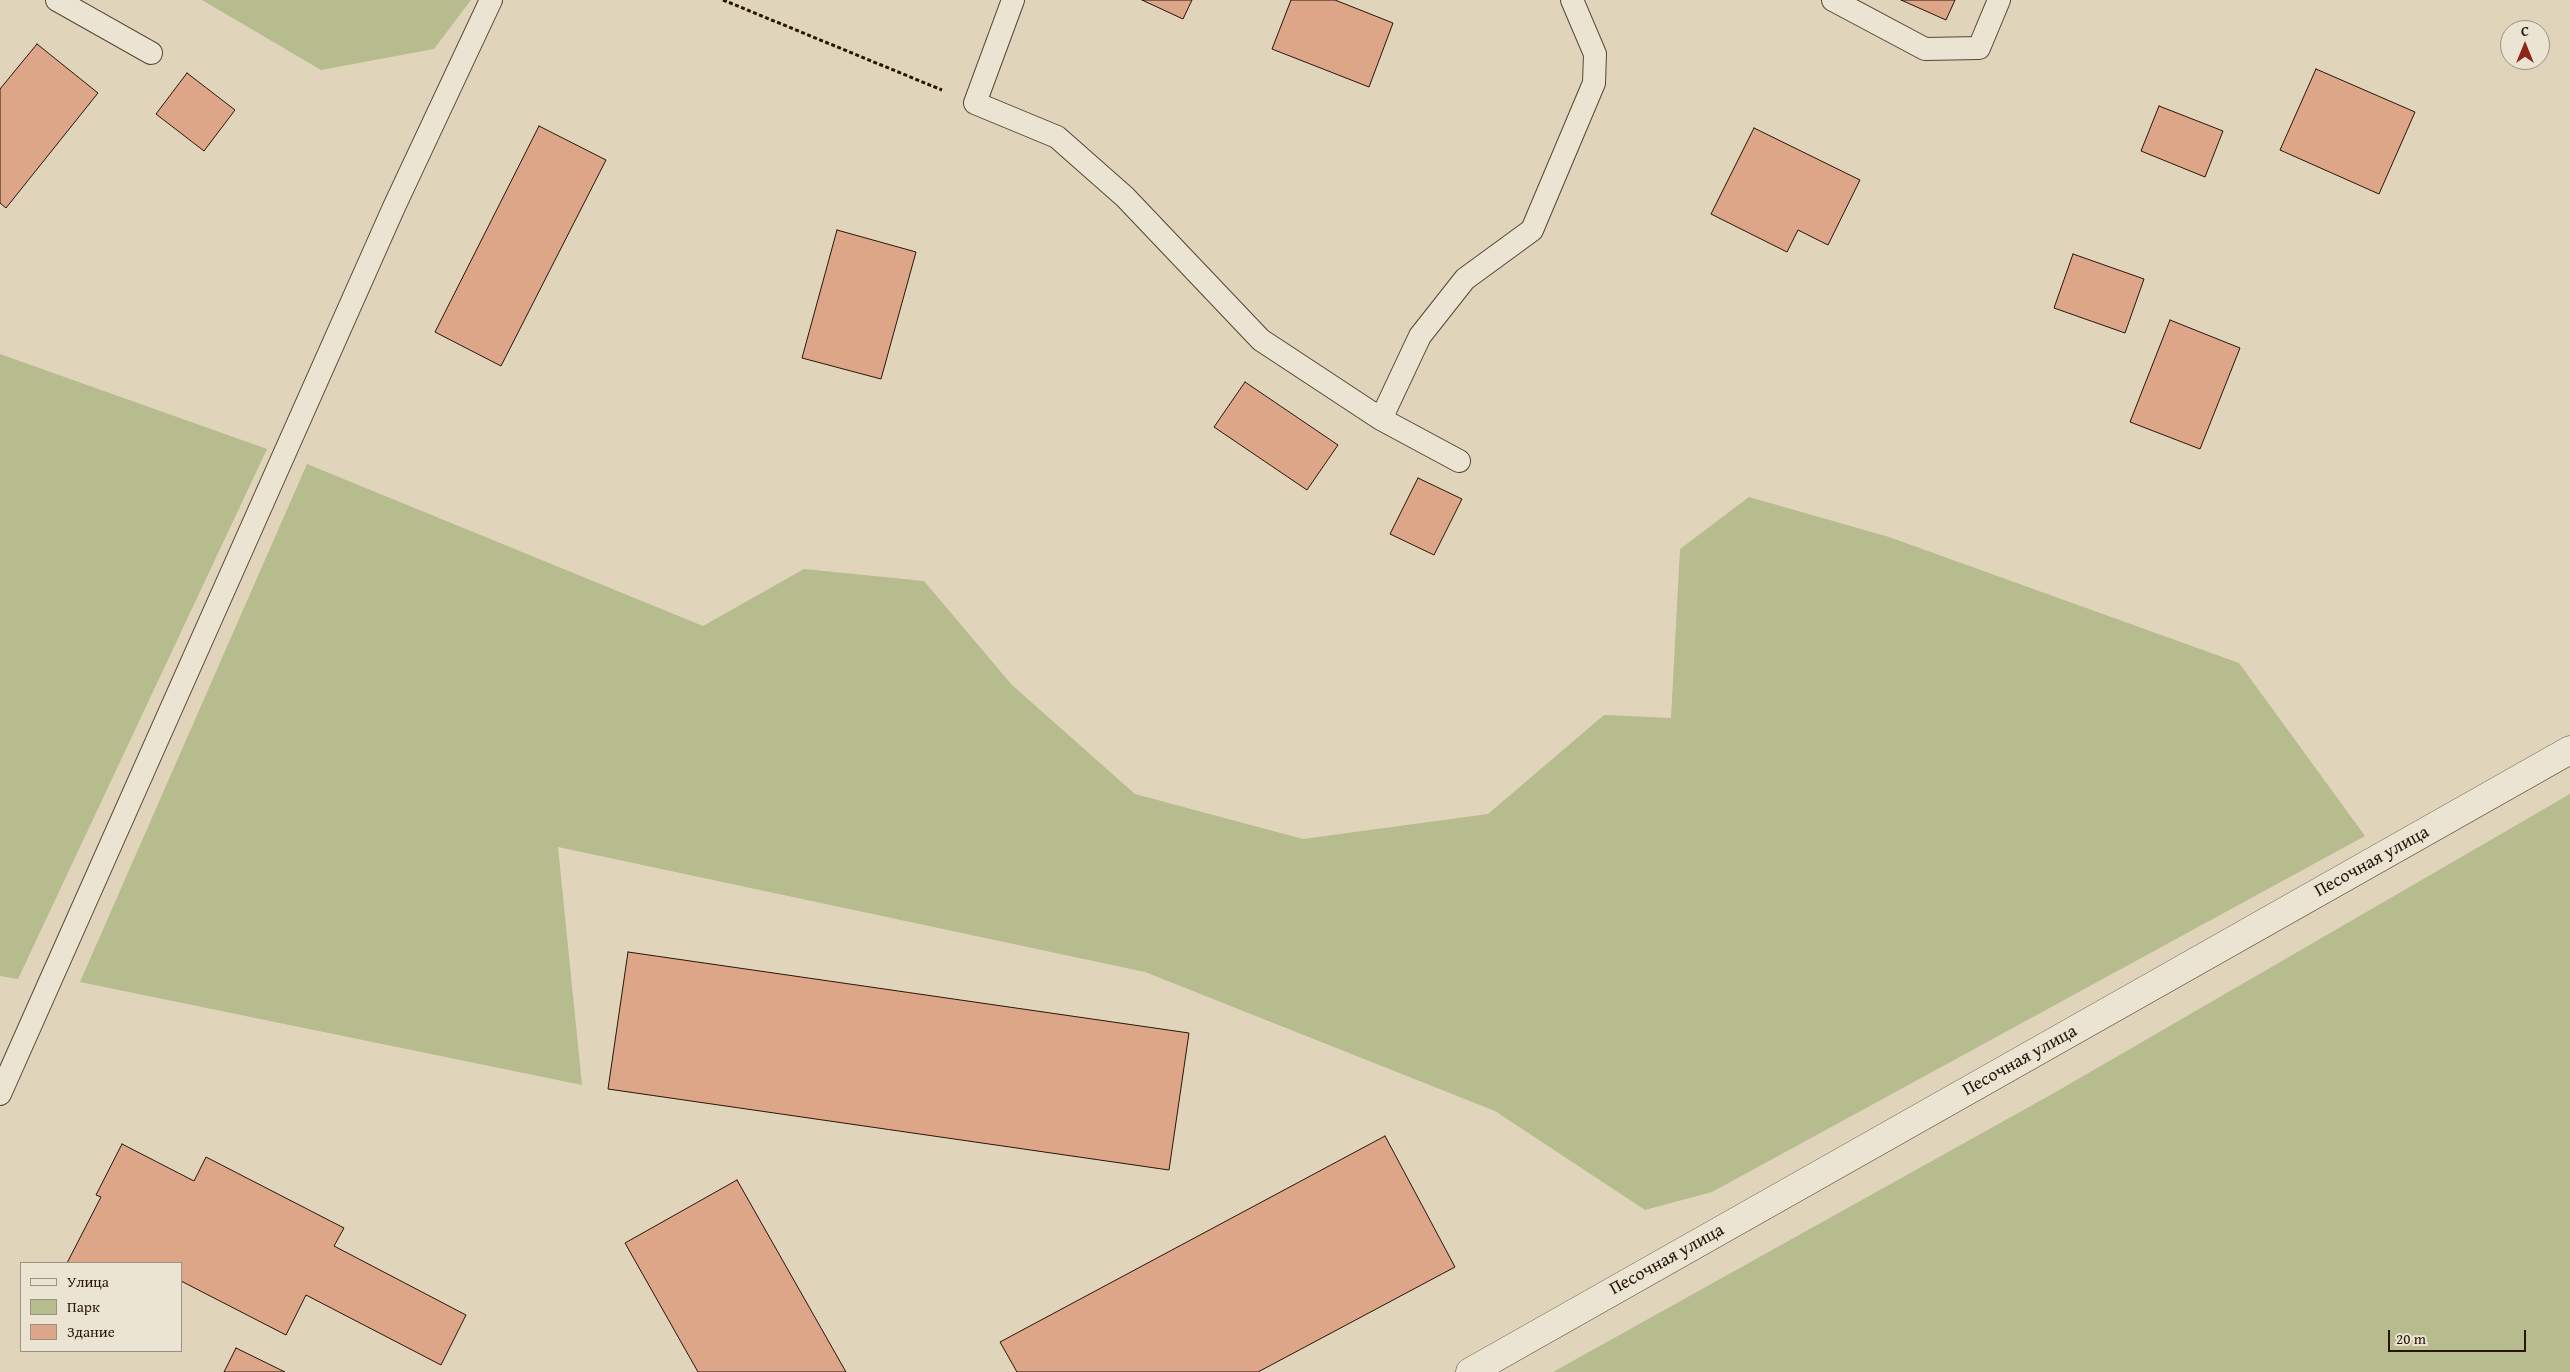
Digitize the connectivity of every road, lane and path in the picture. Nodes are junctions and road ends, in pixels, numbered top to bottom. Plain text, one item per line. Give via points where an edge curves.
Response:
1 (57, 0) edge
2 (491, 0) edge
3 (723, 0) edge
4 (1013, 0) edge
5 (1572, 0) edge
6 (1834, 0) edge
7 (1999, 0) edge
8 (151, 53) dead end
9 (975, 103) junction
10 (1381, 419) junction
11 (1459, 462) dead end
12 (2570, 750) edge
13 (0, 1094) edge
14 (1470, 1372) edge

1 - 8 lane
2 - 13 lane via 390,217
3 - 9 path
4 - 9 lane
5 - 10 lane via 1595,54 1594,83 1532,230 1459,286 1420,336
6 - 7 lane via 1925,49 1979,48
9 - 10 lane via 1057,137 1125,197 1261,340
10 - 11 lane
12 - 14 street, Песочная улица

